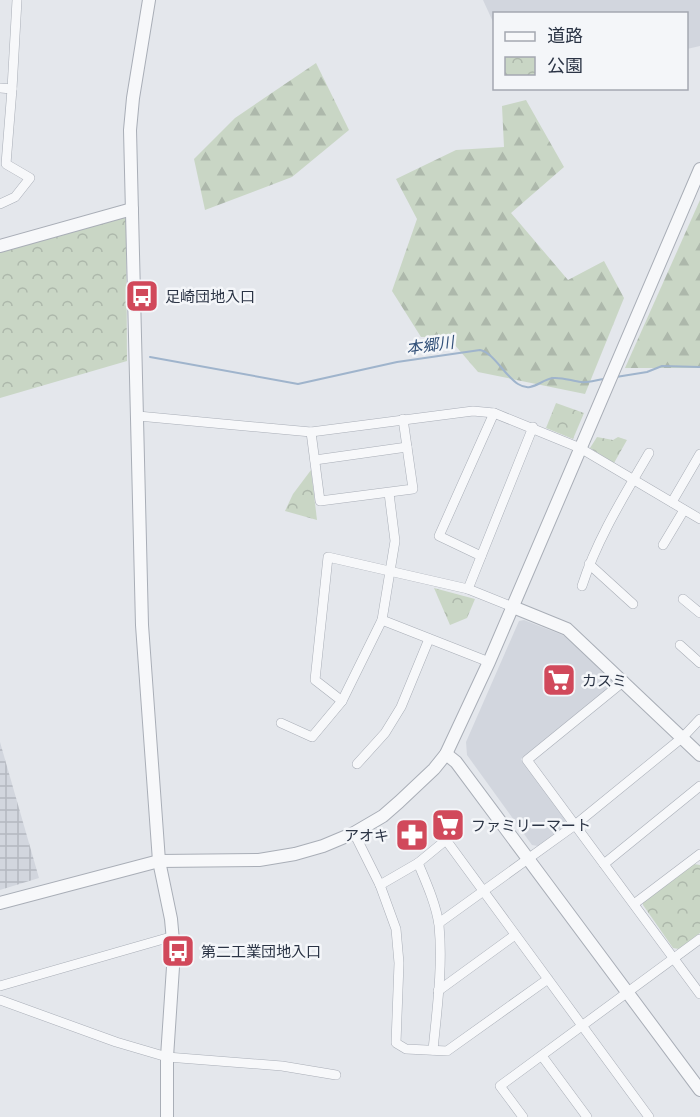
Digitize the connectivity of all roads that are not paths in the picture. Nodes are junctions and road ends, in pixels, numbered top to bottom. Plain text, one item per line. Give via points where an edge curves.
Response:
1 (17, 0) edge
2 (149, 0) edge
3 (0, 88) edge
4 (12, 89) junction
5 (700, 169) edge
6 (0, 204) edge
7 (132, 209) junction
8 (0, 246) edge
9 (494, 413) junction
10 (138, 417) junction
11 (403, 419) junction
12 (533, 428) junction
13 (311, 432) junction
14 (407, 447) junction
15 (580, 448) junction
16 (649, 453) dead end
17 (700, 454) edge
18 (315, 460) junction
19 (634, 479) junction
20 (389, 493) junction
21 (672, 502) junction
22 (684, 510) junction
23 (700, 519) edge
24 (663, 545) dead end
25 (481, 556) junction
26 (589, 564) junction
27 (389, 571) junction
28 (582, 586) dead end
29 (468, 589) junction
30 (683, 599) dead end
31 (633, 604) dead end
32 (513, 607) junction
33 (700, 613) edge
34 (382, 620) junction
35 (429, 639) junction
36 (680, 645) dead end
37 (489, 662) junction
38 (700, 663) edge
39 (624, 681) junction
40 (342, 701) junction
41 (700, 719) edge
42 (281, 723) dead end
43 (682, 736) junction
44 (446, 754) junction
45 (700, 755) edge
46 (357, 764) dead end
47 (700, 786) edge
48 (575, 825) junction
49 (354, 833) junction
50 (529, 858) junction
51 (699, 858) edge
52 (159, 861) junction
53 (418, 863) junction
54 (604, 864) junction
55 (380, 885) junction
56 (483, 891) junction
57 (0, 903) edge
58 (634, 904) junction
59 (439, 923) junction
60 (515, 935) junction
61 (174, 936) junction
62 (700, 939) edge
63 (673, 959) junction
64 (548, 979) junction
65 (0, 987) edge
66 (438, 992) junction
67 (628, 992) junction
68 (700, 994) edge
69 (0, 1000) edge
70 (583, 1025) junction
71 (433, 1050) junction
72 (542, 1056) junction
73 (167, 1057) junction
74 (336, 1075) dead end
75 (700, 1090) edge
76 (166, 1117) edge
77 (523, 1117) edge
78 (587, 1117) edge
79 (649, 1117) edge

1 - 4 street
2 - 7 street via 130,130
3 - 4 street
4 - 6 street via 6,164 30,178 15,197
5 - 15 street
7 - 8 street
7 - 10 street
9 - 11 street via 474,411
9 - 12 street
9 - 25 street via 439,536
10 - 13 street
10 - 52 street via 142,635
11 - 13 street
11 - 14 street
12 - 15 street
12 - 25 street
13 - 18 street
14 - 18 street
14 - 20 street via 413,489
15 - 19 street
15 - 32 street
16 - 19 street
17 - 21 street
18 - 20 street via 320,501
19 - 21 street
19 - 26 street
20 - 27 street via 395,541
21 - 22 street
22 - 23 street
22 - 24 street
25 - 29 street
26 - 28 street
26 - 31 street
27 - 29 street
27 - 34 street
27 - 40 street via 328,557 315,680
29 - 32 street
30 - 33 street
32 - 37 street
32 - 39 street via 567,629
34 - 35 street
34 - 40 street
35 - 37 street
35 - 46 street via 401,707 385,733
36 - 38 street
37 - 44 street
39 - 43 street
39 - 48 street via 527,760
40 - 42 street via 312,737
41 - 43 street
43 - 45 street
43 - 48 street
44 - 49 street via 416,788 383,816
44 - 50 street
47 - 54 street
48 - 50 street
48 - 54 street
49 - 52 street via 295,854 259,860
49 - 55 street
50 - 56 street
50 - 67 street
51 - 58 street
52 - 57 street
52 - 61 street
53 - 55 street
53 - 56 street via 446,840
53 - 59 street
54 - 58 street
55 - 71 street via 396,929 396,1043 406,1049
56 - 59 street
56 - 60 street
58 - 63 street
59 - 66 street
60 - 64 street
60 - 66 street
61 - 65 street
61 - 73 street
62 - 63 street
63 - 67 street
63 - 68 street
64 - 70 street
64 - 71 street via 447,1051
66 - 71 street
67 - 70 street
67 - 75 street
69 - 73 street
70 - 72 street
70 - 79 street
72 - 77 street via 500,1086
72 - 78 street
73 - 74 street via 282,1066
73 - 76 street

